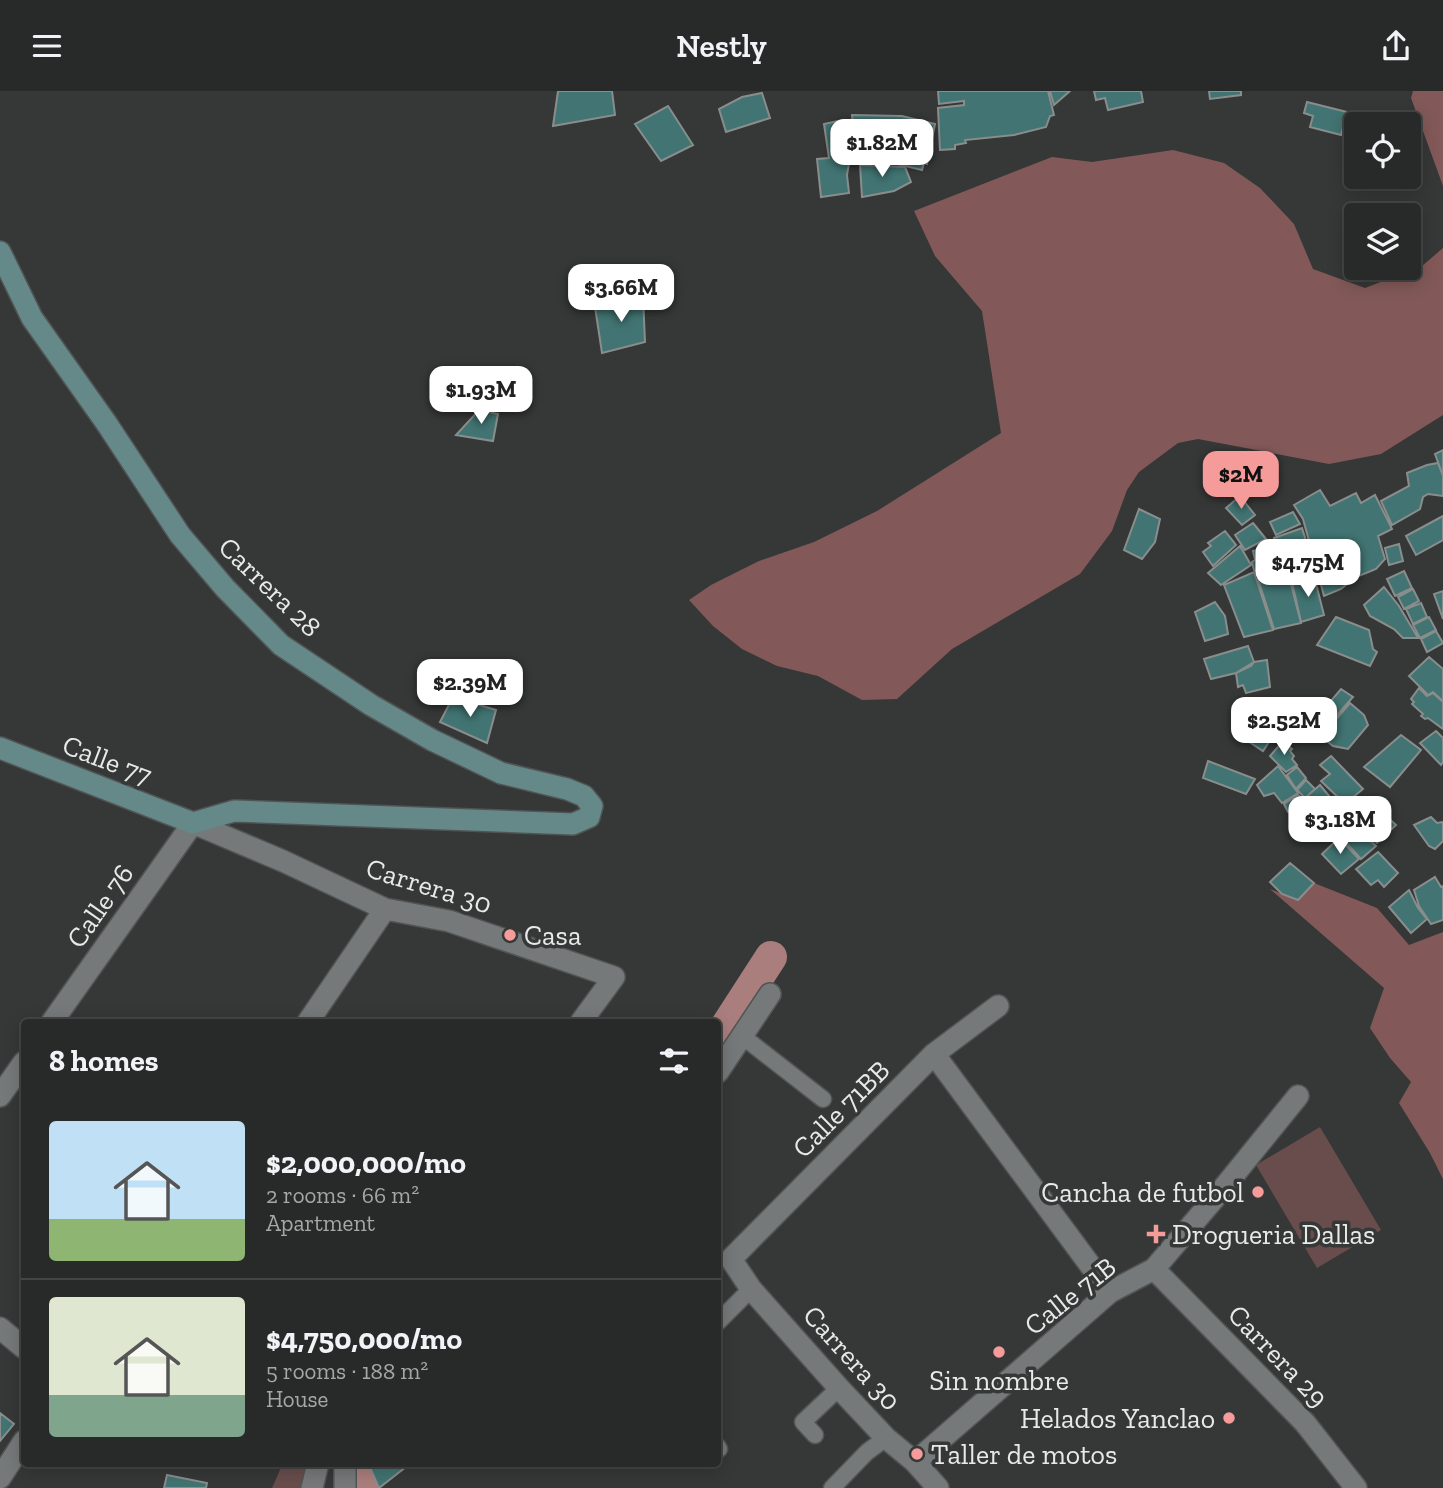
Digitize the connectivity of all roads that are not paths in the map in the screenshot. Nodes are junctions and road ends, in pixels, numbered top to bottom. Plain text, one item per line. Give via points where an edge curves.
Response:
1 (0, 252) edge
2 (0, 748) edge
3 (193, 823) junction
4 (385, 909) junction
5 (770, 994) dead end
6 (998, 1006) dead end
7 (54, 1019) edge
8 (309, 1019) edge
9 (583, 1019) edge
10 (742, 1036) junction
11 (934, 1054) junction
12 (21, 1066) edge
13 (721, 1068) edge
14 (0, 1096) edge
15 (1298, 1096) dead end
16 (823, 1098) dead end
17 (731, 1259) joint
18 (1154, 1269) junction
19 (751, 1289) junction
20 (1110, 1292) junction
21 (721, 1319) edge
22 (0, 1328) edge
23 (21, 1346) edge
24 (839, 1388) junction
25 (815, 1435) dead end
26 (886, 1438) junction
27 (21, 1446) edge
28 (915, 1462) junction
29 (317, 1467) edge
30 (345, 1467) edge
31 (0, 1478) edge
32 (312, 1488) edge
33 (345, 1488) edge
34 (832, 1488) edge
35 (938, 1488) edge
36 (1356, 1488) edge

1 - 3 street, Carrera 28 via 32,318 180,535 281,645 432,740 501,773 584,796 592,806 589,817 573,824 550,825 234,811
2 - 3 street, Calle 77
3 - 4 street, Carrera 30
3 - 7 street, Calle 76
4 - 8 street
4 - 9 street, Carrera 30 via 450,921 614,977
5 - 10 street
6 - 11 street, Calle 71BB
10 - 13 street
10 - 16 lane
11 - 17 street, Calle 71BB
11 - 20 street
12 - 14 street
15 - 18 street, Calle 71B
17 - 19 street, Carrera 30
18 - 20 street, Calle 71B
18 - 36 street, Carrera 29 via 1305,1423
19 - 21 lane
19 - 24 street, Carrera 30
20 - 28 street, Calle 71B
22 - 23 street
24 - 25 lane via 803,1422
24 - 26 street, Carrera 30
26 - 28 street, Carrera 30
26 - 34 lane
27 - 31 street
28 - 35 street, Carrera 30
29 - 32 street
30 - 33 street

